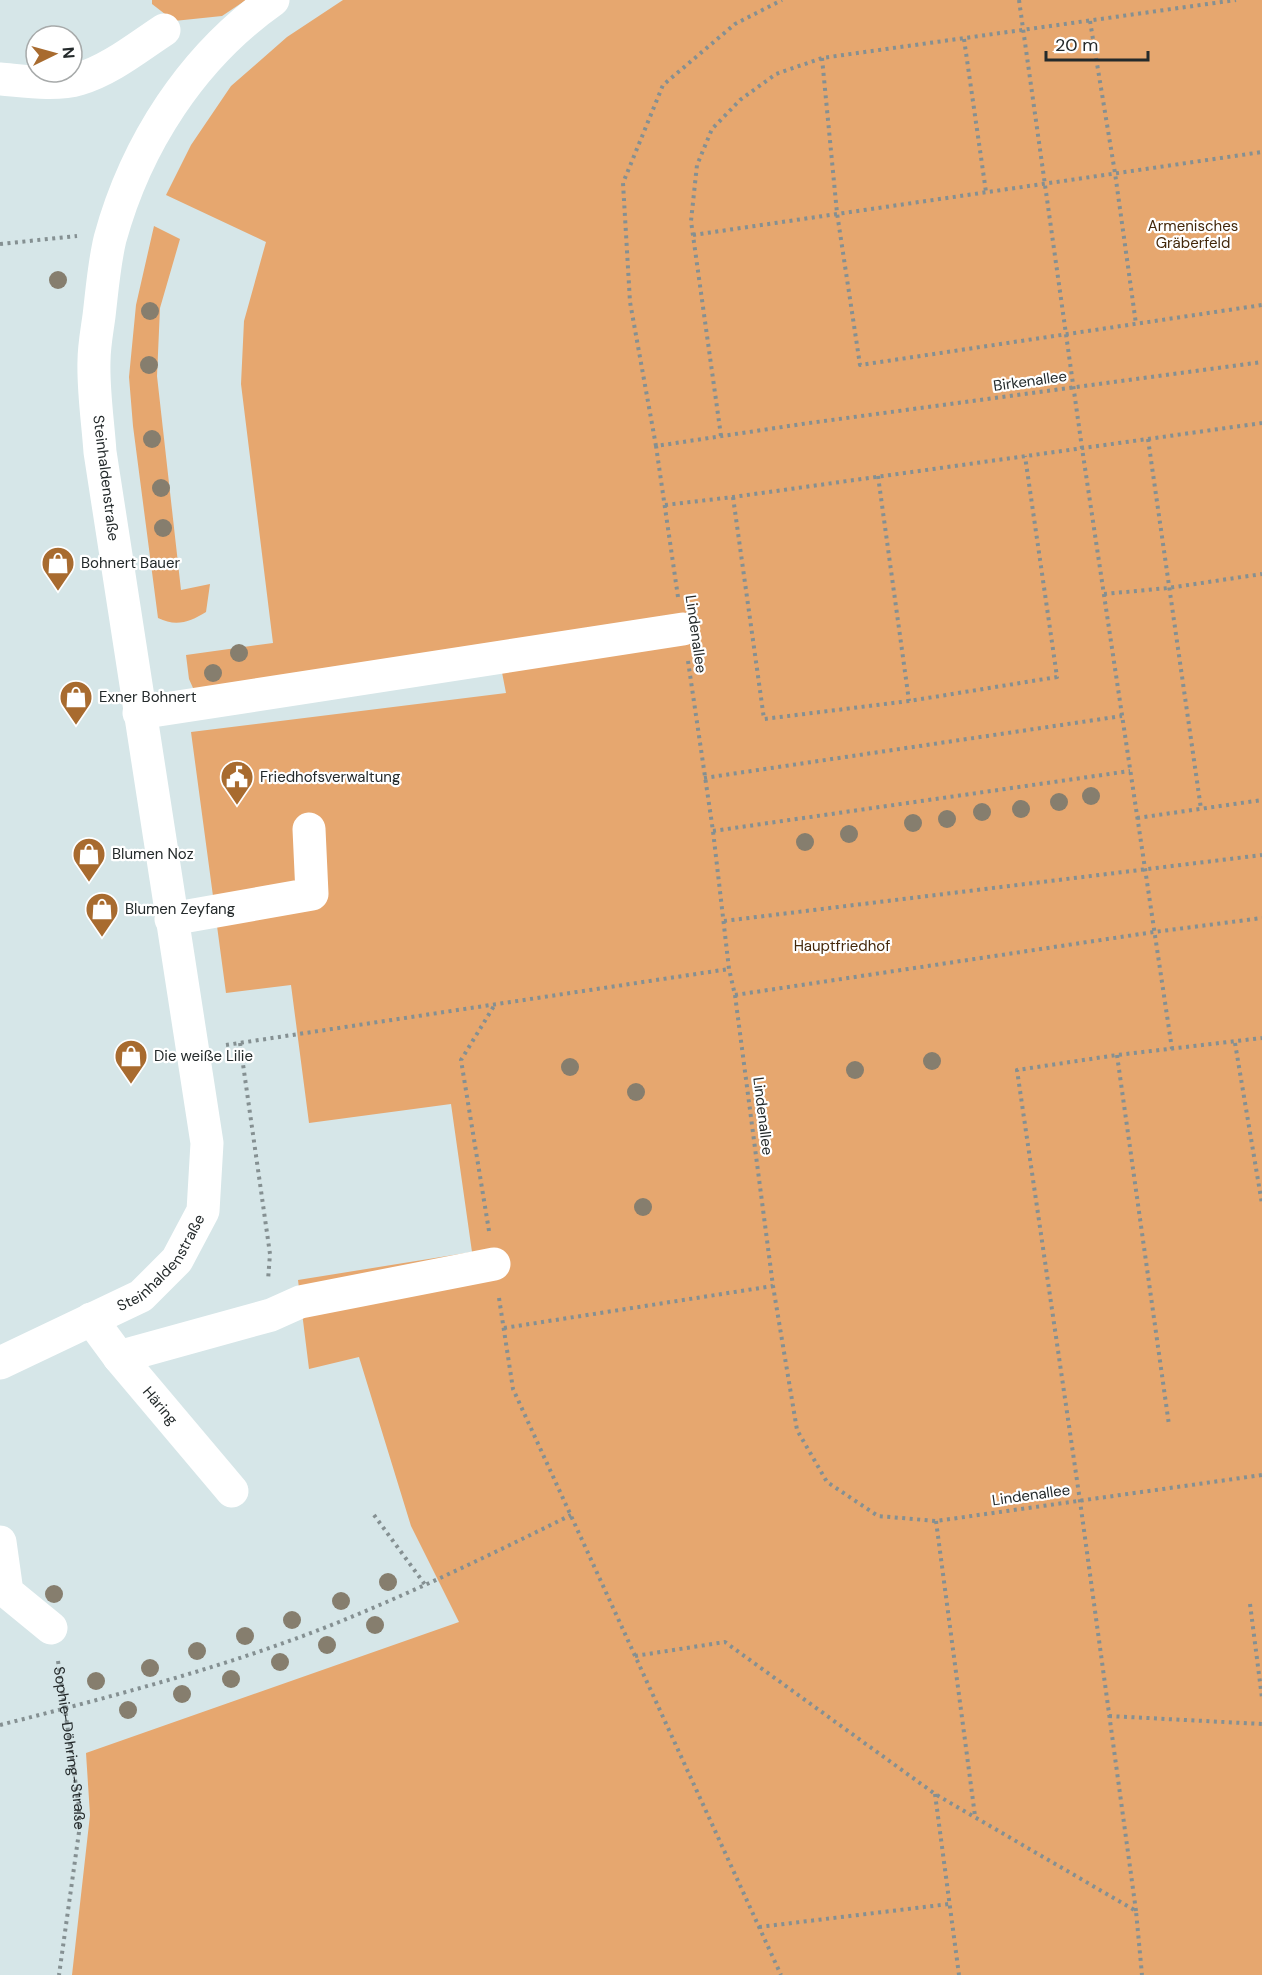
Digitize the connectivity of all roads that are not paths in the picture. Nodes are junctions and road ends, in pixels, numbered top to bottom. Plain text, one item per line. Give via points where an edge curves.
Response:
1 (273, 0) edge
2 (164, 30) dead end
3 (0, 79) edge
4 (683, 629) road end
5 (140, 713) junction
6 (309, 829) dead end
7 (171, 919) junction
8 (494, 1264) road end
9 (91, 1319) junction
10 (119, 1357) junction
11 (0, 1364) edge
12 (232, 1491) dead end
13 (0, 1542) edge
14 (51, 1629) road end

1 - 5 street, Steinhaldenstraße via 202,62 169,106 125,189 110,241 94,361 97,418
2 - 3 street via 112,64 78,79
4 - 5 street
5 - 7 street, Steinhaldenstraße
6 - 7 street via 312,894
7 - 9 street, Steinhaldenstraße via 207,1143 204,1211 177,1260 141,1296
8 - 10 street via 300,1302 271,1315
9 - 10 street, Häring
9 - 11 street, Steinhaldenstraße
10 - 12 street, Häring
13 - 14 street via 7,1592

